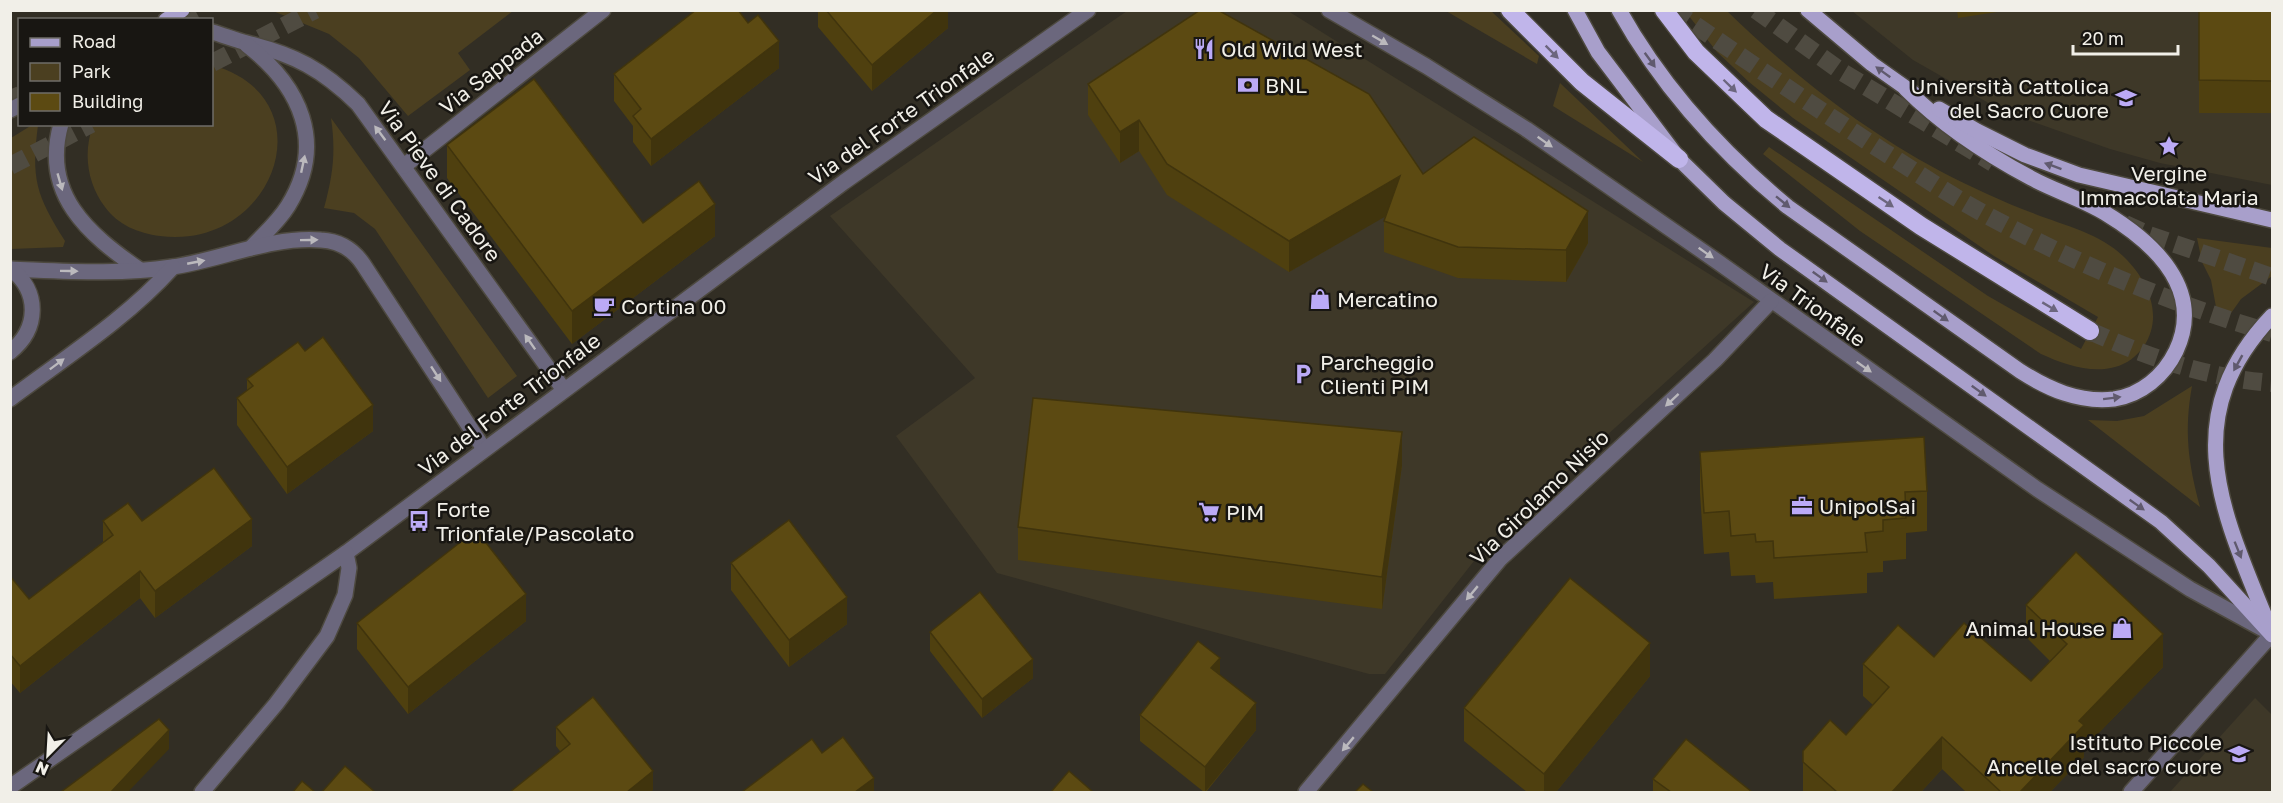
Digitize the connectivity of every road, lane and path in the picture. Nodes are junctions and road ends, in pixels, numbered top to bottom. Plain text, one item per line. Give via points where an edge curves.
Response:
1 (182, 10) edge
2 (603, 10) edge
3 (1088, 10) edge
4 (1329, 10) edge
5 (1510, 10) edge
6 (1575, 10) edge
7 (1619, 10) edge
8 (1664, 10) edge
9 (1808, 10) edge
10 (169, 18) edge
11 (213, 32) edge
12 (244, 43) junction
13 (1906, 89) junction
14 (61, 126) edge
15 (1679, 159) junction
16 (404, 166) junction
17 (2272, 220) edge
18 (251, 248) junction
19 (172, 267) junction
20 (11, 270) edge
21 (140, 270) junction
22 (1771, 301) junction
23 (2272, 316) edge
24 (2090, 331) tunnel mouth
25 (10, 352) edge
26 (564, 390) junction
27 (10, 399) edge
28 (484, 448) junction
29 (346, 553) junction
30 (2272, 634) edge
31 (10, 787) edge
32 (202, 792) edge
33 (1306, 792) edge
34 (2131, 792) edge

1 - 10 main road
2 - 16 street, Via Sappada
3 - 26 street, Via del Forte Trionfale via 844,182
4 -> 22 street, Via Trionfale via 1526,129
5 -> 15 highway via 1582,82
6 - 15 main road, Via Trionfale via 1598,52
7 -> 13 main road via 1644,51 1714,140 1757,182 1797,213 2020,371 2057,391 2097,399 2130,395 2146,387 2171,361 2184,316 2180,289 2161,256 2105,213 2032,179 1966,139
8 -> 24 highway via 1696,52 1766,119 1921,226
13 -> 9 main road
11 - 12 street, Via Pieve di Cadore
16 -> 12 street, Via Pieve di Cadore via 342,88 307,63
18 -> 12 street, Via Pieve di Cadore via 278,220 294,195 306,147 296,101 273,67
17 -> 13 main road via 2053,166 1977,131
14 -> 21 street via 58,175 68,202 105,245
15 -> 30 main road, Via Trionfale via 1780,249 2161,522 2209,566
26 -> 16 street, Via Pieve di Cadore
19 -> 18 street
18 -> 28 street via 321,240 336,242 352,251
19 - 21 street
27 -> 19 street via 131,309
20 -> 21 street
20 - 25 street via 27,285 32,303 28,333
22 -> 30 street, Via Trionfale via 2037,489 2190,589
22 -> 33 street, Via Girolamo Nisio via 1715,360 1500,559
23 -> 30 main road via 2249,344 2229,380 2218,416 2214,452 2226,516
26 - 28 street, Via del Forte Trionfale
28 - 29 street, Via del Forte Trionfale
29 - 31 street, Via del Forte Trionfale
29 - 32 street via 349,568 345,595 327,636
30 - 34 street

